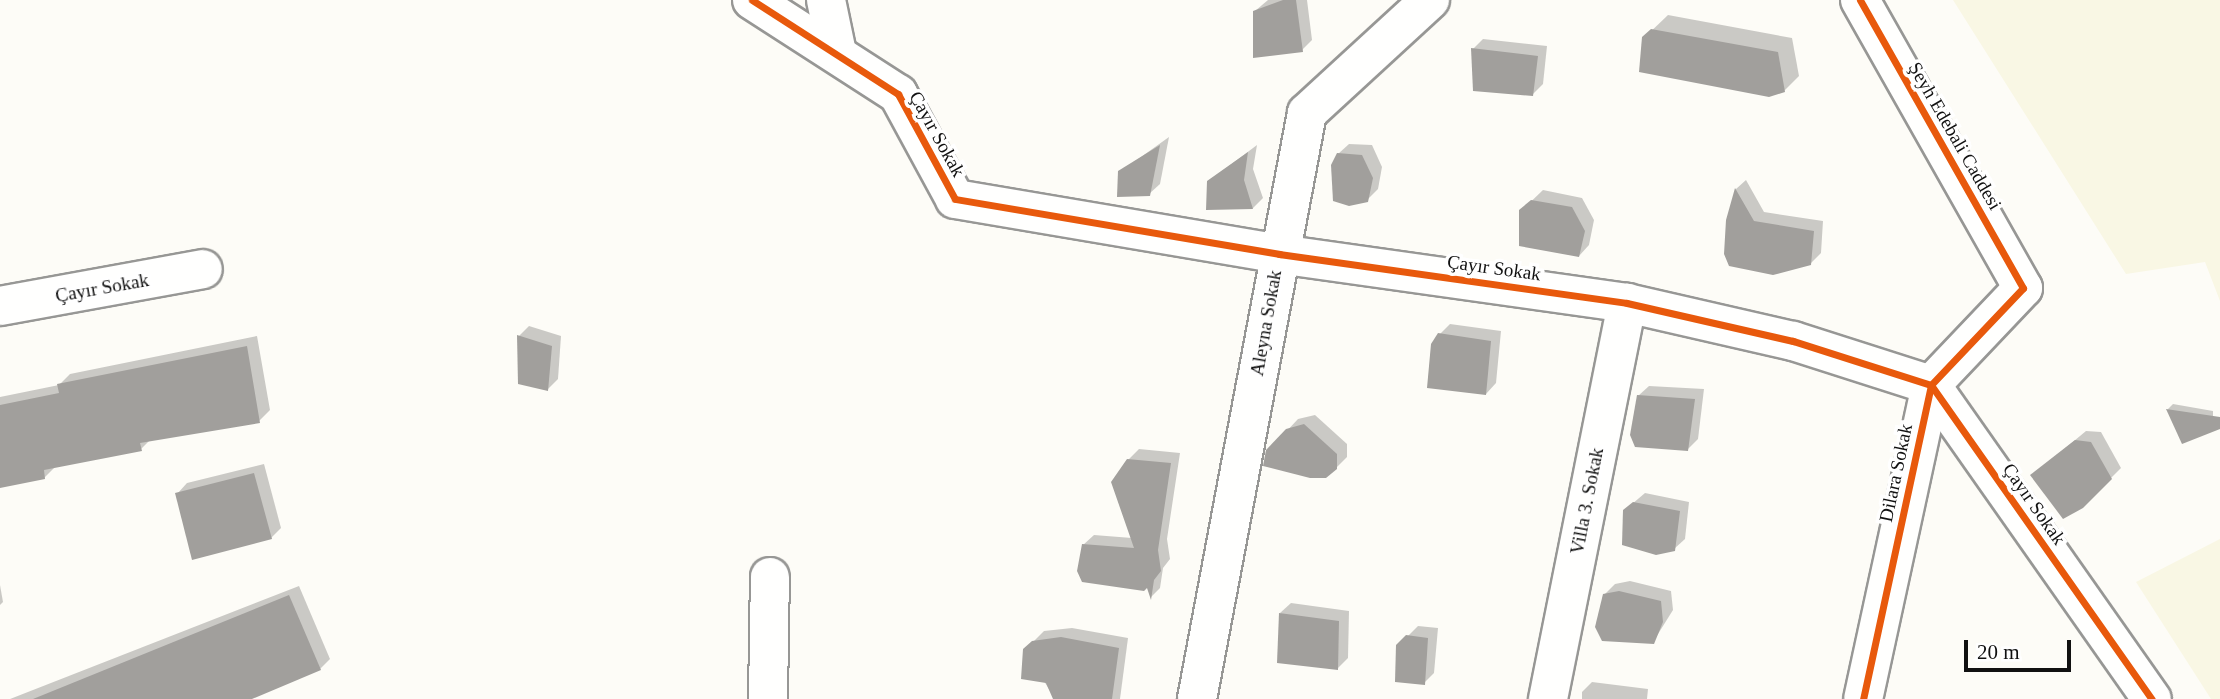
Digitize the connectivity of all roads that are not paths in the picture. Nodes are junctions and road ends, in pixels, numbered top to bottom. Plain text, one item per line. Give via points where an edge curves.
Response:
1 (752, 0) edge
2 (826, 0) edge
3 (1430, 0) edge
4 (1860, 0) edge
5 (837, 53) junction
6 (1279, 254) junction
7 (203, 269) dead end
8 (1627, 303) junction
9 (0, 306) edge
10 (1931, 385) junction
11 (771, 577) dead end
12 (768, 699) edge
13 (1197, 699) edge
14 (1548, 699) edge
15 (1863, 699) edge
16 (2152, 699) edge

1 - 5 street, Çayır Sokak
2 - 5 street
3 - 6 street, Aleyna Sokak via 1307,113
4 - 10 street, Şeyh Edebali Caddesi via 2023,288
5 - 6 street, Çayır Sokak via 898,94 955,199
6 - 8 street, Çayır Sokak
6 - 13 street, Aleyna Sokak
7 - 9 street, Çayır Sokak
8 - 10 street, Çayır Sokak via 1793,341
8 - 14 street, Villa 3. Sokak
10 - 15 street, Dilara Sokak
10 - 16 street, Çayır Sokak
11 - 12 street

